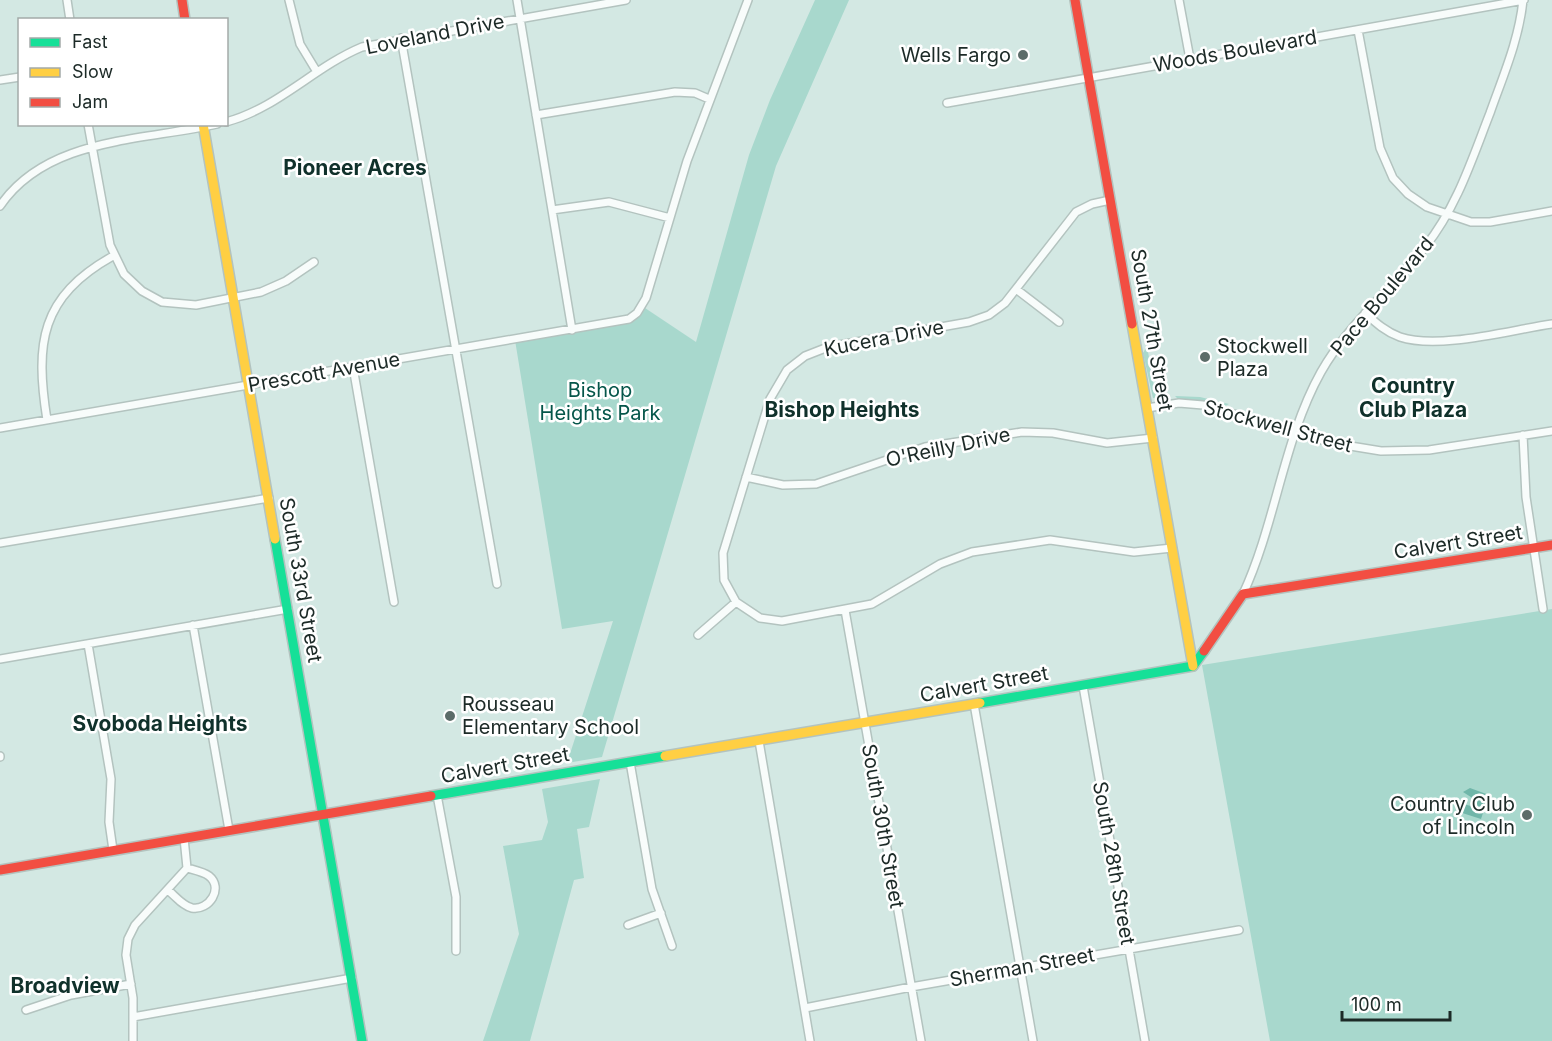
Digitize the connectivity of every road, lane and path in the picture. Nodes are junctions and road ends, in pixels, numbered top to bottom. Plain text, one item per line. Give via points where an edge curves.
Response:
1 (67, 0) edge
2 (182, 0) edge
3 (289, 0) edge
4 (517, 0) edge
5 (626, 0) edge
6 (748, 0) edge
7 (1075, 0) edge
8 (1179, 0) edge
9 (1523, 0) edge
10 (70, 18) edge
11 (185, 18) edge
12 (520, 18) junction
13 (1358, 30) junction
14 (401, 38) junction
15 (1190, 59) junction
16 (317, 72) junction
17 (18, 77) edge
18 (1089, 77) junction
19 (0, 80) edge
20 (709, 99) junction
21 (947, 103) dead end
22 (536, 115) junction
23 (228, 121) edge
24 (88, 126) edge
25 (204, 126) edge
26 (92, 148) junction
27 (1110, 200) junction
28 (0, 206) edge
29 (552, 210) junction
30 (1552, 211) edge
31 (1447, 215) junction
32 (670, 218) junction
33 (113, 256) junction
34 (314, 262) dead end
35 (1016, 289) junction
36 (234, 298) junction
37 (1365, 313) junction
38 (1059, 322) dead end
39 (1552, 324) edge
40 (572, 330) junction
41 (455, 350) junction
42 (353, 367) junction
43 (249, 385) junction
44 (1147, 408) junction
45 (47, 420) junction
46 (0, 428) edge
47 (1552, 431) edge
48 (1296, 433) junction
49 (1523, 435) junction
50 (1153, 438) junction
51 (746, 477) junction
52 (269, 498) junction
53 (0, 543) edge
54 (1552, 545) edge
55 (1172, 548) junction
56 (1534, 548) junction
57 (497, 584) dead end
58 (1243, 594) junction
59 (394, 602) dead end
60 (736, 602) junction
61 (288, 609) junction
62 (1543, 609) dead end
63 (845, 610) junction
64 (194, 625) junction
65 (1187, 632) junction
66 (1213, 635) junction
67 (698, 636) dead end
68 (88, 644) junction
69 (0, 659) edge
70 (1193, 666) junction
71 (1083, 686) junction
72 (974, 704) junction
73 (865, 723) junction
74 (759, 741) junction
75 (630, 762) junction
76 (437, 795) junction
77 (324, 814) junction
78 (229, 830) junction
79 (184, 838) junction
80 (113, 850) junction
81 (187, 868) junction
82 (0, 870) edge
83 (169, 891) junction
84 (661, 914) junction
85 (628, 925) dead end
86 (1239, 930) dead end
87 (672, 946) dead end
88 (1129, 949) junction
89 (456, 951) dead end
90 (1020, 968) junction
91 (352, 978) junction
92 (131, 984) junction
93 (911, 987) junction
94 (805, 1008) junction
95 (26, 1010) dead end
96 (134, 1017) junction
97 (133, 1041) edge
98 (362, 1041) edge
99 (810, 1041) edge
100 (921, 1041) edge
101 (1033, 1041) edge
102 (1145, 1041) edge

1 - 10 street
2 - 11 street
3 - 16 street via 300,44
4 - 12 street
5 - 12 street, Loveland Drive
6 - 20 street
7 - 18 street, South 27th Street
8 - 15 street
9 - 13 street, Woods Boulevard
9 - 31 street, Pace Boulevard via 1510,58
12 - 14 street, Loveland Drive
12 - 22 street
13 - 15 street, Woods Boulevard
13 - 31 street via 1380,148 1388,169 1408,194
14 - 16 street, Loveland Drive via 362,47
14 - 41 street
15 - 18 street, Woods Boulevard
16 - 23 street, Loveland Drive via 270,104
17 - 19 street
18 - 21 street, Woods Boulevard
18 - 27 street, South 27th Street
20 - 22 street via 695,93 675,92
20 - 32 street
22 - 29 street
24 - 26 street
25 - 26 street
25 - 36 street, South 33rd Street
26 - 28 street via 41,165 18,183
26 - 33 street
27 - 35 street, Kucera Drive via 1084,207 1069,219
27 - 44 street, South 27th Street
29 - 32 street via 609,202
29 - 40 street
30 - 31 street via 1480,223
31 - 37 street, Pace Boulevard via 1423,250
32 - 40 street, Prescott Avenue via 642,306 629,319
33 - 36 street via 131,283 162,302 196,305
33 - 45 street via 70,287 48,324 40,367
34 - 36 street via 274,288
35 - 38 street
35 - 51 street, Kucera Drive via 998,309 980,320 828,347 795,363 774,389
36 - 43 street, South 33rd Street
37 - 39 street via 1398,336 1429,342
37 - 48 street, Pace Boulevard via 1321,372
40 - 41 street, Prescott Avenue
41 - 42 street, Prescott Avenue
41 - 57 street
42 - 43 street, Prescott Avenue
42 - 59 street
43 - 45 street, Prescott Avenue
43 - 52 street, South 33rd Street
44 - 48 street, Stockwell Street via 1203,405
44 - 50 street, South 27th Street
45 - 46 street, Prescott Avenue
47 - 49 street, Stockwell Street
48 - 49 street, Stockwell Street via 1344,446 1392,452
48 - 58 street, Pace Boulevard
49 - 56 street via 1525,488
50 - 51 street, O'Reilly Drive via 1107,443 1046,432 1022,432 925,447 816,484 783,485
50 - 55 street, South 27th Street
51 - 60 street, Kucera Drive via 722,562 724,580
52 - 53 street
52 - 61 street, South 33rd Street
54 - 56 street, Calvert Street
55 - 63 street via 1134,552 1050,540 972,552 940,564 872,604
55 - 65 street, South 27th Street
56 - 58 street, Calvert Street
56 - 62 street
58 - 66 street
60 - 63 street via 750,614 771,621
60 - 67 street
61 - 64 street
61 - 77 street, South 33rd Street
63 - 73 street, South 30th Street
64 - 68 street
64 - 78 street
65 - 66 street via 1198,643
65 - 70 street, South 27th Street
66 - 70 street
68 - 69 street
68 - 80 street via 111,779 109,822
70 - 71 street, Calvert Street
71 - 72 street, Calvert Street
71 - 88 street, South 28th Street
72 - 73 street, Calvert Street
72 - 90 street
73 - 74 street, Calvert Street
73 - 93 street, South 30th Street
74 - 75 street, Calvert Street
74 - 94 street
75 - 76 street, Calvert Street
75 - 84 street via 648,871
76 - 77 street, Calvert Street
76 - 89 street via 456,897
77 - 78 street, Calvert Street
77 - 91 street, South 33rd Street
78 - 79 street, Calvert Street
79 - 80 street, Calvert Street
79 - 81 street
80 - 82 street, Calvert Street
81 - 83 street
81 - 83 street via 213,880 215,891 211,901 191,908
83 - 92 street via 135,925 128,939 126,955
84 - 85 street
84 - 87 street
86 - 88 street, Sherman Street
88 - 90 street, Sherman Street
88 - 102 street, South 28th Street
90 - 93 street, Sherman Street
90 - 101 street
91 - 96 street
91 - 98 street, South 33rd Street
92 - 95 street via 71,995
92 - 96 street
93 - 94 street, Sherman Street
93 - 100 street, South 30th Street
94 - 99 street
96 - 97 street

